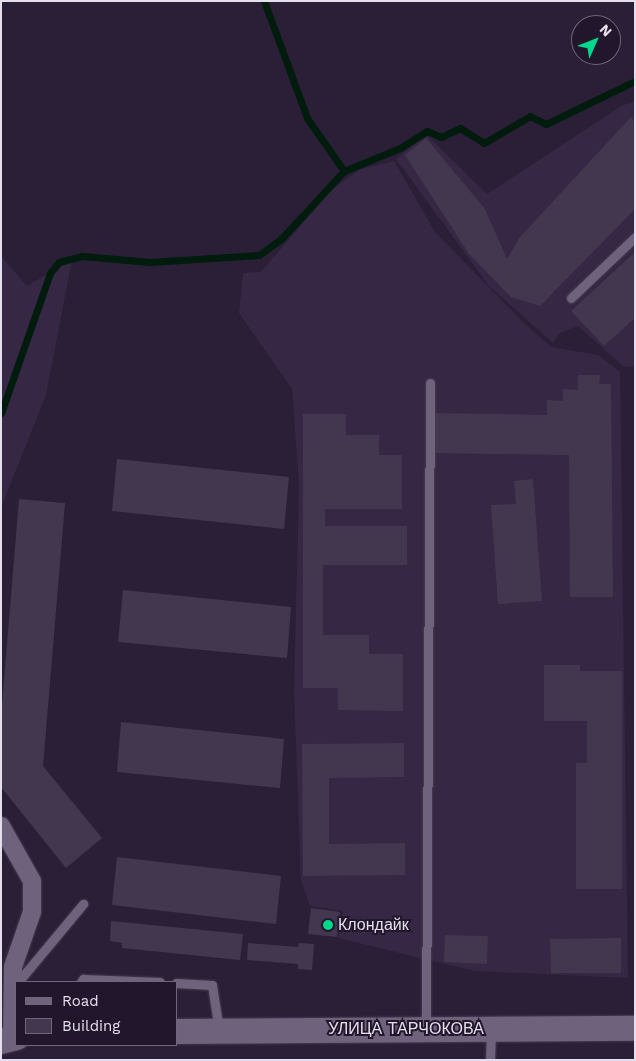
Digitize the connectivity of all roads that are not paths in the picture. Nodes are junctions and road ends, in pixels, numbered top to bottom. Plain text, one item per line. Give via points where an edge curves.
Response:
1 (635, 237) edge
2 (571, 298) dead end
3 (430, 383) dead end
4 (1, 826) edge
5 (83, 904) dead end
6 (15, 981) edge
7 (19, 981) edge
8 (82, 981) edge
9 (134, 981) edge
10 (178, 983) edge
11 (15, 992) edge
12 (491, 1028) junction
13 (635, 1028) edge
14 (426, 1029) junction
15 (178, 1030) edge
16 (219, 1030) junction
17 (8, 1038) edge
18 (490, 1060) edge

1 - 2 lane
3 - 14 lane
4 - 6 street via 32,881 32,912 13,967
5 - 7 lane
8 - 9 lane
10 - 16 lane via 212,985
11 - 17 street
12 - 13 main road, УЛИЦА ТАРЧОКОВА
12 - 14 main road, УЛИЦА ТАРЧОКОВА
12 - 18 lane
14 - 16 main road, УЛИЦА ТАРЧОКОВА
15 - 16 main road, УЛИЦА ТАРЧОКОВА

